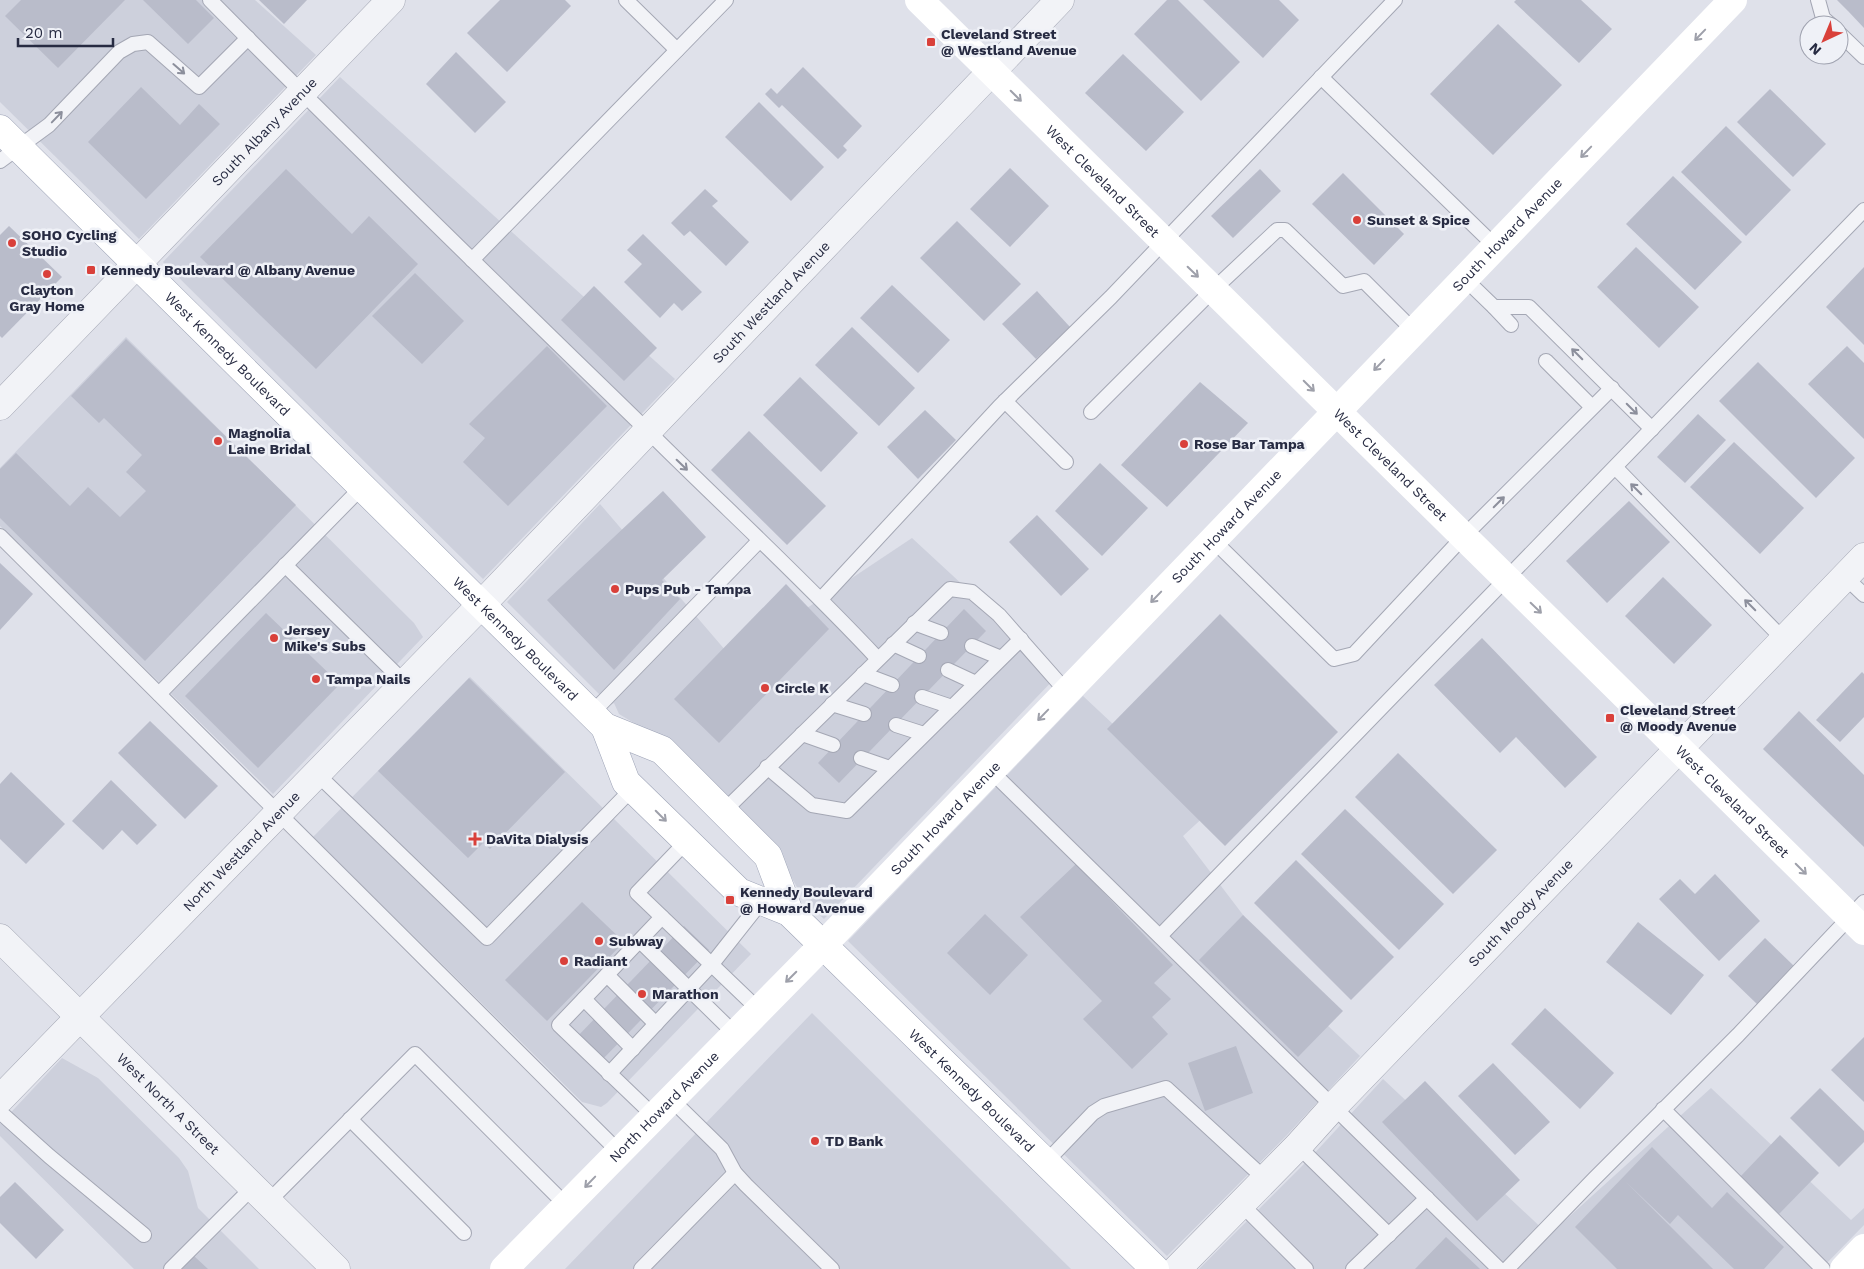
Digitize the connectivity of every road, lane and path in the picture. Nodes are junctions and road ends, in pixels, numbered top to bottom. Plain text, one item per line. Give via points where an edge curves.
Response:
1 (210, 0) edge
2 (391, 0) edge
3 (626, 0) edge
4 (726, 0) edge
5 (919, 0) edge
6 (1060, 0) edge
7 (1395, 0) edge
8 (1734, 0) edge
9 (1818, 0) edge
10 (1822, 15) edge
11 (248, 38) junction
12 (1849, 43) edge
13 (677, 50) junction
14 (1864, 57) edge
15 (991, 71) junction
16 (1321, 77) junction
17 (302, 93) junction
18 (6, 146) edge
19 (1864, 210) edge
20 (1163, 242) junction
21 (1495, 246) junction
22 (472, 260) junction
23 (138, 264) junction
24 (1464, 278) junction
25 (1213, 290) junction
26 (1494, 307) junction
27 (1511, 325) dead end
28 (1413, 330) junction
29 (1546, 361) dead end
30 (1612, 388) junction
31 (1005, 401) junction
32 (0, 406) edge
33 (1592, 408) junction
34 (1335, 411) junction
35 (1091, 412) dead end
36 (1652, 429) junction
37 (647, 431) junction
38 (1066, 462) dead end
39 (1616, 468) junction
40 (363, 486) junction
41 (0, 536) edge
42 (1464, 536) junction
43 (1212, 539) junction
44 (759, 541) junction
45 (1864, 557) edge
46 (285, 565) junction
47 (1508, 580) junction
48 (1854, 586) edge
49 (821, 598) junction
50 (482, 604) junction
51 (914, 623) junction
52 (941, 633) dead end
53 (1020, 639) junction
54 (1784, 640) junction
55 (893, 644) junction
56 (972, 646) dead end
57 (919, 656) dead end
58 (877, 658) junction
59 (1001, 658) junction
60 (948, 670) dead end
61 (863, 674) junction
62 (405, 683) junction
63 (976, 683) junction
64 (892, 685) dead end
65 (1066, 691) junction
66 (159, 694) junction
67 (922, 697) dead end
68 (832, 704) junction
69 (952, 707) junction
70 (864, 714) dead end
71 (599, 720) junction
72 (896, 725) dead end
73 (802, 734) junction
74 (924, 734) junction
75 (833, 745) dead end
76 (1679, 748) junction
77 (861, 758) dead end
78 (767, 767) junction
79 (890, 768) junction
80 (990, 770) junction
81 (317, 774) junction
82 (633, 788) junction
83 (723, 812) junction
84 (278, 813) junction
85 (686, 842) junction
86 (761, 902) junction
87 (790, 912) junction
88 (1859, 916) edge
89 (662, 917) junction
90 (1160, 936) junction
91 (0, 938) edge
92 (640, 941) junction
93 (824, 944) junction
94 (712, 964) junction
95 (607, 975) junction
96 (689, 989) junction
97 (584, 999) junction
98 (759, 1010) junction
99 (80, 1016) junction
100 (656, 1024) junction
101 (735, 1034) junction
102 (633, 1049) junction
103 (609, 1074) junction
104 (0, 1099) edge
105 (1333, 1107) junction
106 (662, 1108) junction
107 (1663, 1109) junction
108 (0, 1112) edge
109 (350, 1119) junction
110 (1298, 1146) junction
111 (619, 1152) junction
112 (1046, 1162) junction
113 (735, 1173) junction
114 (1264, 1178) junction
115 (261, 1195) junction
116 (1427, 1198) junction
117 (1240, 1203) junction
118 (566, 1206) junction
119 (464, 1233) dead end
120 (144, 1235) dead end
121 (1389, 1235) junction
122 (1864, 1248) edge
123 (171, 1269) edge
124 (336, 1269) edge
125 (504, 1269) edge
126 (641, 1269) edge
127 (832, 1269) edge
128 (1155, 1269) edge
129 (1177, 1269) edge
130 (1306, 1269) edge
131 (1353, 1269) edge
132 (1499, 1269) edge
133 (1507, 1269) edge
134 (1823, 1269) edge
135 (1844, 1269) edge

1 - 11 lane
2 - 17 street, South Albany Avenue
3 - 13 lane
4 - 13 lane
5 - 15 main road, West Cleveland Street
6 - 15 street, South Westland Avenue
7 - 16 lane
8 -> 21 main road, South Howard Avenue
9 - 10 lane
11 - 17 lane
18 -> 11 lane via 49,125 119,52 133,44 148,42 199,87
12 - 14 lane
13 - 22 lane
15 -> 20 main road, West Cleveland Street
15 - 37 street, South Westland Avenue
16 - 20 lane
16 - 21 lane
17 - 22 lane
17 - 23 street, South Albany Avenue
18 - 23 main road, West Kennedy Boulevard
19 - 36 lane
20 -> 25 main road, West Cleveland Street
20 - 31 lane
21 - 24 main road, South Howard Avenue
22 - 37 lane
23 - 32 street, South Albany Avenue
23 - 40 main road, West Kennedy Boulevard
24 - 26 lane
24 - 28 main road, South Howard Avenue
25 - 28 lane via 1277,230 1286,230 1343,286 1364,281
25 -> 34 main road, West Cleveland Street
25 - 35 lane
26 - 27 lane
30 -> 26 lane via 1529,307
28 -> 34 main road, South Howard Avenue
29 - 33 lane
30 - 33 lane
30 -> 36 lane
31 - 38 lane
31 - 49 lane
42 -> 33 lane
34 - 42 main road, West Cleveland Street
34 - 43 main road, South Howard Avenue
36 - 39 lane
37 -> 44 lane
37 - 50 street, South Westland Avenue
39 - 47 lane
54 -> 39 lane
40 - 46 lane
40 - 50 main road, West Kennedy Boulevard
41 - 66 lane
42 - 43 lane via 1354,654 1334,659
42 - 47 main road, West Cleveland Street
43 -> 65 main road, South Howard Avenue
44 - 49 lane
44 - 71 lane
45 - 48 street, South Moody Avenue
46 - 62 lane
46 - 66 lane
47 -> 76 main road, West Cleveland Street
47 - 90 lane
48 - 54 street, South Moody Avenue
49 - 58 lane
50 - 62 street, North Westland Avenue
50 - 71 main road, West Kennedy Boulevard
51 - 52 lane
51 - 53 lane via 950,589 972,592 999,614
51 - 55 lane
53 - 59 lane
53 - 65 lane
54 - 76 street, South Moody Avenue
55 - 57 lane
55 - 58 lane
56 - 59 lane
58 - 61 lane
59 - 63 lane
60 - 63 lane
61 - 64 lane
61 - 68 lane
62 - 81 street, North Westland Avenue
63 - 69 lane
65 -> 80 main road, South Howard Avenue
66 - 84 lane
67 - 69 lane
68 - 70 lane
68 - 73 lane
69 - 74 lane
71 - 82 main road, West Kennedy Boulevard via 626,782
71 - 83 main road, West Kennedy Boulevard via 662,750
72 - 74 lane
73 - 75 lane
73 - 78 lane
74 - 79 lane
76 -> 88 main road, West Cleveland Street
76 - 105 street, South Moody Avenue
77 - 79 lane
78 - 79 lane via 812,805 847,811
78 - 83 lane
80 - 90 lane
80 - 93 main road, South Howard Avenue
81 - 82 lane via 487,938
81 - 84 street, North Westland Avenue
82 -> 85 main road, West Kennedy Boulevard
83 - 87 main road, West Kennedy Boulevard via 768,856
84 - 99 street, North Westland Avenue
84 - 111 lane
85 - 86 main road, West Kennedy Boulevard via 739,892
85 - 89 lane via 637,893
86 - 87 main road, West Kennedy Boulevard
86 - 94 lane
87 - 93 main road, West Kennedy Boulevard
88 - 107 lane
89 - 92 lane
89 - 94 lane
90 - 105 lane
91 - 99 street, West North A Street
92 - 95 lane
92 - 96 lane
93 -> 98 main road, North Howard Avenue
93 - 112 main road, West Kennedy Boulevard
94 - 96 lane
94 - 98 lane
95 - 97 lane
95 - 100 lane
96 - 100 lane
96 - 101 lane
97 - 102 lane
97 - 103 lane via 559,1025
98 - 101 main road, North Howard Avenue
99 - 104 street, North Westland Avenue
99 - 115 street, West North A Street
100 - 102 lane
101 - 106 main road, North Howard Avenue
102 - 103 lane
103 - 106 lane
105 - 110 street, South Moody Avenue
105 - 116 lane
106 - 111 main road, North Howard Avenue
106 - 113 lane via 722,1149
107 - 133 lane
107 - 134 lane
108 - 120 lane
109 - 115 lane
109 - 118 lane via 415,1054
109 - 119 lane
110 - 114 street, South Moody Avenue
110 - 121 lane
111 -> 118 main road, North Howard Avenue
112 - 114 lane via 1093,1113 1104,1106 1166,1088
112 - 128 main road, West Kennedy Boulevard
113 - 126 lane
113 - 127 lane
114 - 117 street, South Moody Avenue
115 - 123 lane
115 - 124 street, West North A Street
116 - 121 lane
116 - 132 lane
117 - 129 street, South Moody Avenue
117 - 130 lane
118 - 125 main road, North Howard Avenue
121 - 131 lane
122 - 135 main road

